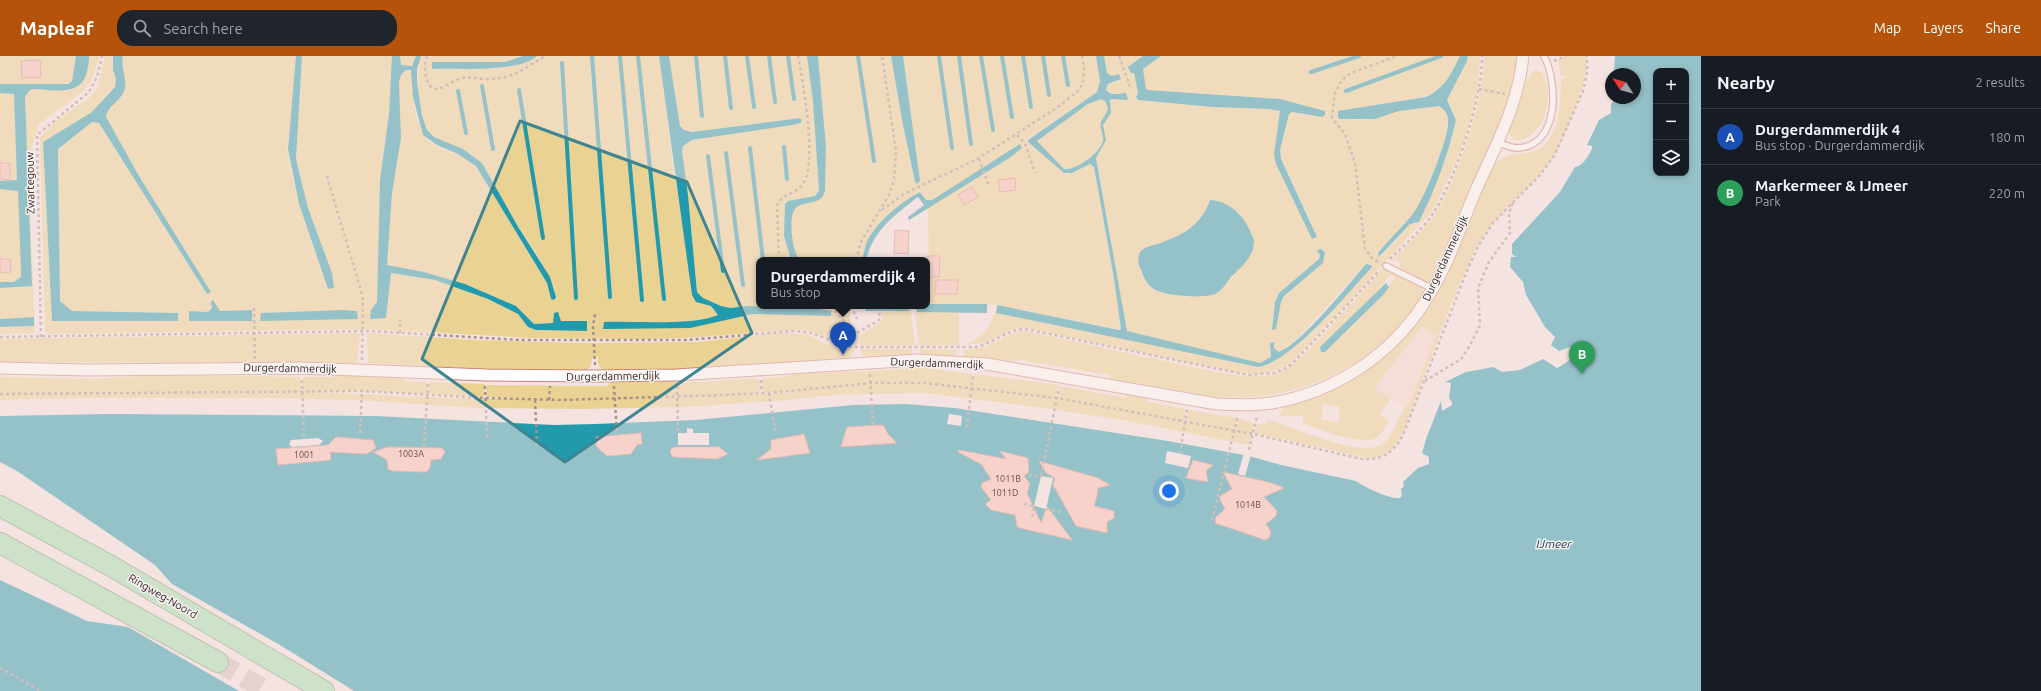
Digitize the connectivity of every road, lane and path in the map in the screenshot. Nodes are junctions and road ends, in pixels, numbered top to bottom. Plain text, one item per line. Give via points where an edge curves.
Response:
1 (102, 56) edge
2 (427, 56) edge
3 (545, 56) edge
4 (798, 56) edge
5 (882, 56) edge
6 (1082, 56) edge
7 (1119, 56) edge
8 (1397, 56) edge
9 (1482, 56) edge
10 (1523, 56) edge
11 (1544, 56) edge
12 (1566, 56) edge
13 (1587, 56) edge
14 (1548, 64) junction
15 (1130, 86) dead end
16 (1479, 89) junction
17 (1515, 96) junction
18 (1017, 135) junction
19 (1497, 142) junction
20 (979, 158) junction
21 (1035, 173) dead end
22 (327, 176) dead end
23 (989, 186) dead end
24 (1513, 202) junction
25 (882, 210) junction
26 (779, 257) edge
27 (857, 257) edge
28 (1386, 264) junction
29 (1433, 289) junction
30 (254, 308) dead end
31 (834, 309) edge
32 (852, 309) edge
33 (880, 309) edge
34 (595, 314) dead end
35 (857, 318) dead end
36 (400, 320) dead end
37 (364, 332) junction
38 (255, 333) junction
39 (400, 333) junction
40 (857, 333) dead end
41 (0, 337) edge
42 (41, 337) junction
43 (857, 337) dead end
44 (593, 341) junction
45 (255, 367) junction
46 (0, 368) edge
47 (362, 369) junction
48 (676, 375) junction
49 (596, 376) junction
50 (973, 376) dead end
51 (302, 377) dead end
52 (761, 379) dead end
53 (870, 381) junction
54 (1424, 381) junction
55 (428, 383) dead end
56 (550, 385) dead end
57 (1059, 386) dead end
58 (485, 387) dead end
59 (972, 388) junction
60 (302, 391) junction
61 (362, 391) junction
62 (762, 393) junction
63 (769, 393) junction
64 (0, 394) edge
65 (428, 395) junction
66 (677, 396) junction
67 (485, 398) junction
68 (614, 398) junction
69 (1056, 398) junction
70 (535, 400) junction
71 (549, 400) junction
72 (1186, 409) dead end
73 (1256, 418) dead end
74 (1238, 421) dead end
75 (1184, 422) junction
76 (873, 425) dead end
77 (967, 427) dead end
78 (775, 431) dead end
79 (1236, 431) junction
80 (360, 433) dead end
81 (678, 433) dead end
82 (617, 434) dead end
83 (1253, 434) junction
84 (304, 439) dead end
85 (487, 440) dead end
86 (537, 445) dead end
87 (424, 447) dead end
88 (1249, 450) dead end
89 (1180, 454) dead end
90 (1028, 475) dead end
91 (1024, 504) dead end
92 (0, 506) edge
93 (1046, 509) dead end
94 (1060, 512) dead end
95 (1032, 518) dead end
96 (1212, 520) dead end
97 (0, 543) edge
98 (218, 662) tunnel mouth
99 (0, 668) edge
100 (41, 691) edge
101 (324, 691) edge

1 - 42 path, Zwartegouw via 89,92 37,135
2 - 3 path via 425,66 428,84 438,89 464,78 493,79 510,76 525,70
4 - 26 path via 808,116 807,171 801,186 785,195 777,205
5 - 25 path via 896,151 894,180
6 - 18 path via 1084,77 1078,91
7 - 15 path
8 - 28 path via 1346,76 1334,92 1332,114 1333,121 1345,134 1356,163 1365,250 1374,260
9 - 16 path
10 - 17 street, Durgerdammerdijk
11 - 14 lane
12 - 14 path
13 - 24 path via 1583,91 1559,148 1547,167
14 - 19 lane via 1552,77 1553,108 1542,136 1518,148
16 - 17 path
16 - 28 path via 1471,122 1439,203 1427,221
17 - 19 street, Durgerdammerdijk
18 - 20 path
18 - 21 path via 1025,143
19 - 29 street, Durgerdammerdijk
20 - 23 path
20 - 25 path via 904,194
22 - 37 path via 363,298
24 - 54 path via 1493,223 1474,257
24 - 54 path via 1509,213 1510,233 1490,262 1478,288 1480,325 1472,342 1460,359
25 - 27 path via 861,242
28 - 29 lane
28 - 44 path via 1295,361 1274,373 1261,376 1225,372 1026,329 1012,331 989,344 974,348 850,347 799,331 686,340
29 - 48 street, Durgerdammerdijk via 1401,334 1369,362 1327,387 1271,403 1217,404 995,366 917,360
30 - 38 path
31 - 43 path via 842,318 850,335
32 - 35 path
33 - 40 path via 879,320
34 - 44 path
36 - 39 path
37 - 38 path
37 - 39 path
37 - 47 path
38 - 42 path
38 - 45 path
39 - 44 path via 519,340
41 - 42 path
44 - 49 path
45 - 46 street, Durgerdammerdijk via 86,370
45 - 47 street, Durgerdammerdijk
47 - 49 street, Durgerdammerdijk via 494,375
48 - 49 street, Durgerdammerdijk
48 - 66 path
50 - 59 path
51 - 60 path
52 - 62 path
53 - 59 path
53 - 63 path
53 - 76 path
54 - 83 path via 1403,435 1396,447 1383,457 1370,460
55 - 65 path
56 - 71 path
57 - 69 path
58 - 67 path
59 - 69 path
59 - 77 path
60 - 61 path
60 - 64 path
60 - 84 path
61 - 65 path
61 - 80 path
62 - 63 path
62 - 66 path
63 - 78 path
65 - 67 path
65 - 87 path
66 - 68 path
66 - 81 path
67 - 70 path
67 - 85 path
68 - 71 path
68 - 82 path
69 - 75 path
69 - 90 path via 1041,476
70 - 71 path
70 - 86 path
72 - 75 path
73 - 83 path
74 - 79 path
75 - 79 path
75 - 89 path
79 - 83 path
79 - 96 path
83 - 88 path
91 - 95 path via 1034,506
92 - 101 highway, Ringweg-Noord via 112,566
93 - 94 path
97 - 98 highway
99 - 100 path

